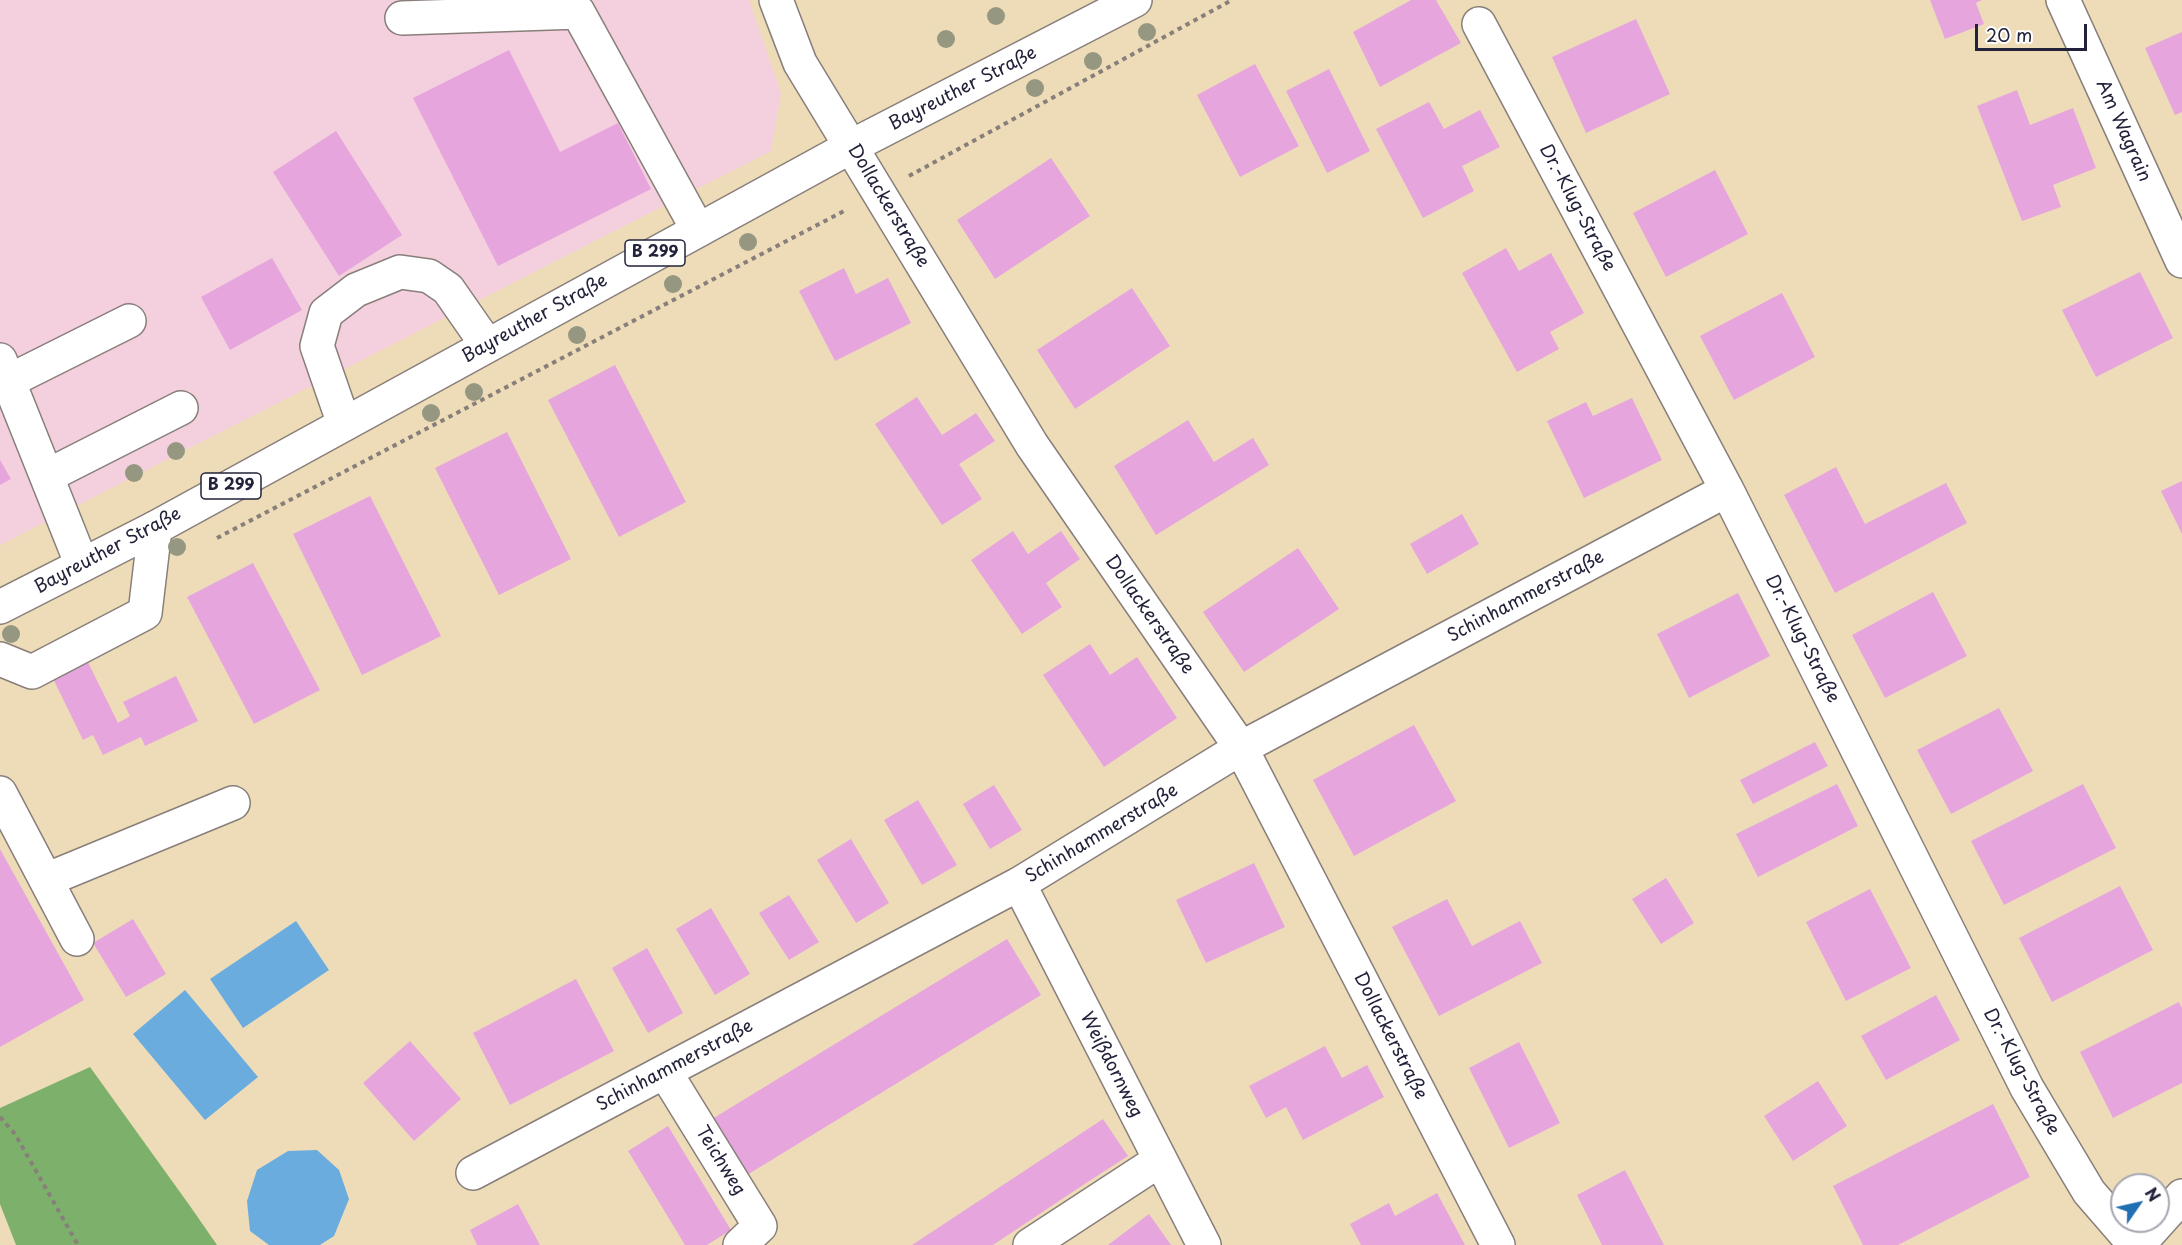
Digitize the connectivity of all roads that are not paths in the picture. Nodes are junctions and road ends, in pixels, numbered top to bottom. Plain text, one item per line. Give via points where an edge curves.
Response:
1 (776, 0) edge
2 (1135, 0) edge
3 (2063, 0) edge
4 (402, 18) dead end
5 (1479, 24) dead end
6 (852, 146) junction
7 (698, 230) junction
8 (2182, 261) edge
9 (129, 321) dead end
10 (487, 345) junction
11 (4, 371) edge
12 (181, 408) dead end
13 (344, 424) junction
14 (46, 476) junction
15 (1727, 490) junction
16 (154, 528) junction
17 (82, 565) junction
18 (0, 608) edge
19 (0, 659) edge
20 (1240, 748) junction
21 (0, 793) edge
22 (233, 803) dead end
23 (46, 880) junction
24 (1019, 884) junction
25 (77, 939) dead end
26 (665, 1072) junction
27 (1160, 1160) junction
28 (474, 1173) dead end
29 (2182, 1196) edge
30 (740, 1245) edge
31 (1030, 1245) edge
32 (1204, 1245) edge
33 (1498, 1245) edge
34 (2137, 1245) edge

1 - 6 street, Dollackerstraße via 800,63
2 - 6 street, Bayreuther Straße / B 299
3 - 8 street, Am Wagrain
4 - 7 street via 578,12
5 - 15 street, Dr.-Klug-Straße
6 - 7 street, Bayreuther Straße / B 299
6 - 20 street, Dollackerstraße via 1032,446
7 - 10 street, Bayreuther Straße / B 299
9 - 11 street
10 - 13 street, Bayreuther Straße / B 299
10 - 13 street via 448,289 429,276 400,272 356,290 326,313 317,346
11 - 14 street
12 - 14 street
13 - 16 street, Bayreuther Straße / B 299
14 - 17 street
15 - 20 street, Schinhammerstraße
15 - 34 street, Dr.-Klug-Straße via 2027,1088 2089,1192
16 - 17 street, Bayreuther Straße / B 299
16 - 19 street via 145,613 32,672
17 - 18 street, Bayreuther Straße / B 299
20 - 24 street, Schinhammerstraße
20 - 33 street, Dollackerstraße
21 - 23 street
22 - 23 street
23 - 25 street
24 - 26 street, Schinhammerstraße
24 - 27 street, Weißdornweg
26 - 28 street, Schinhammerstraße
26 - 30 street, Teichweg via 760,1226
27 - 31 street
27 - 32 street, Weißdornweg
29 - 34 street

